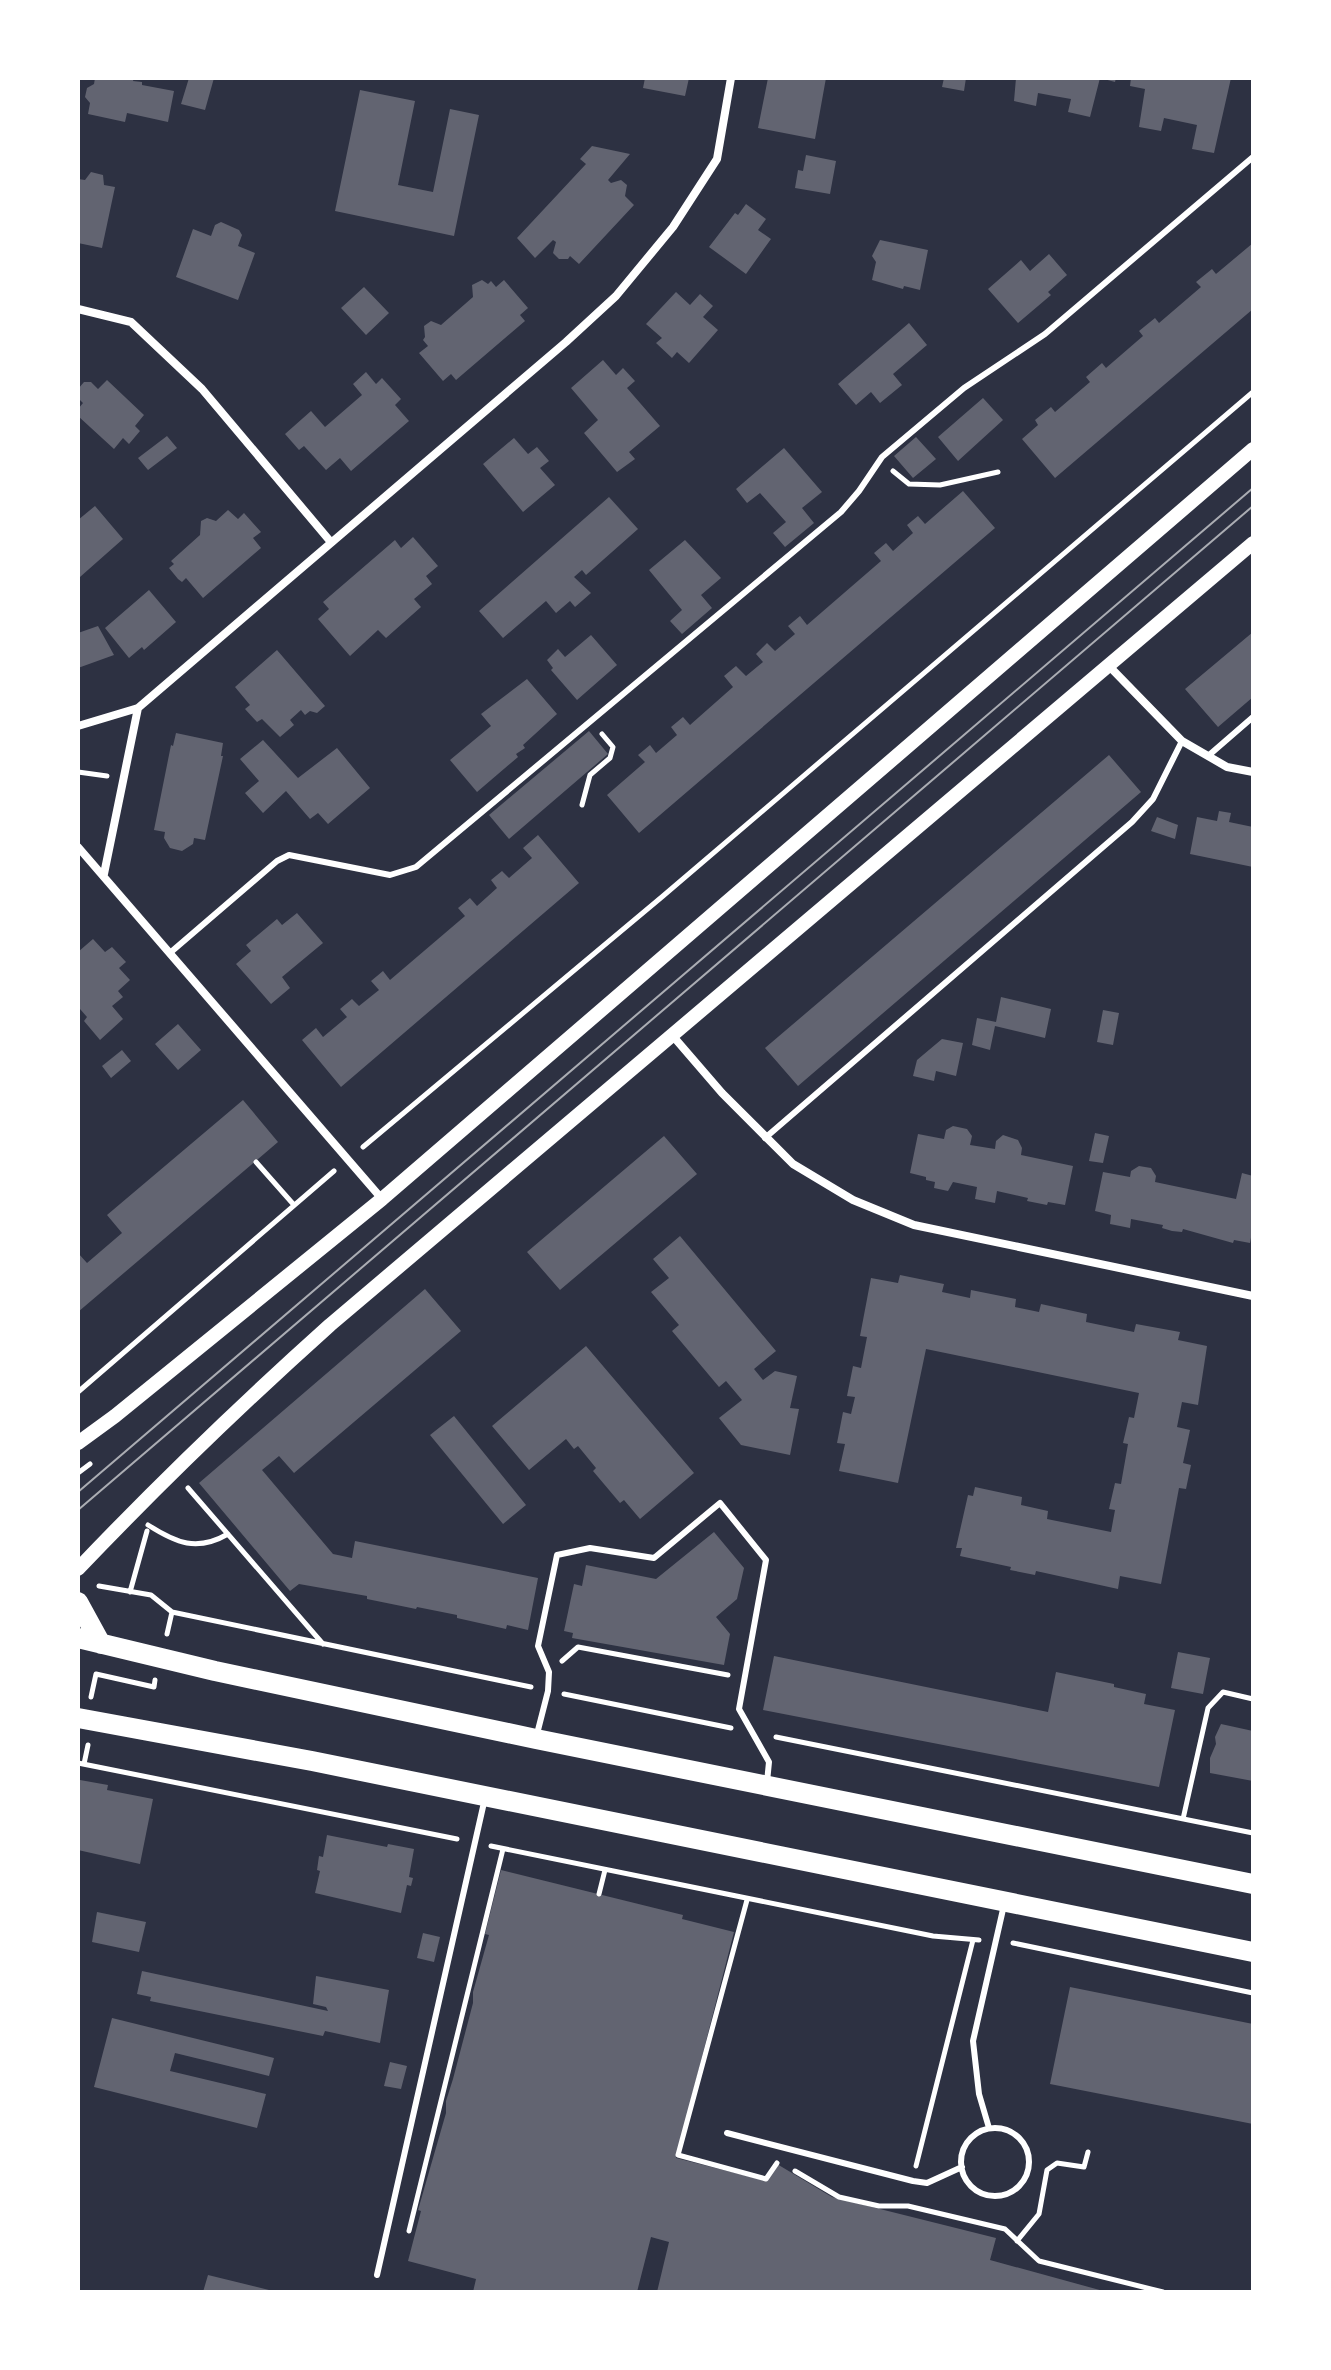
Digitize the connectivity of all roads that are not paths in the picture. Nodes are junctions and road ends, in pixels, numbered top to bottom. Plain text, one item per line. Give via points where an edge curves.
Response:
1 (731, 78) edge
2 (1253, 157) edge
3 (78, 309) edge
4 (1253, 449) edge
5 (330, 541) junction
6 (1253, 543) edge
7 (1108, 665) junction
8 (138, 708) junction
9 (1253, 717) edge
10 (78, 726) edge
11 (1182, 741) junction
12 (1208, 756) junction
13 (1253, 772) edge
14 (78, 847) edge
15 (104, 874) junction
16 (171, 952) junction
17 (671, 1034) junction
18 (765, 1138) junction
19 (382, 1199) junction
20 (1253, 1296) edge
21 (78, 1443) edge
22 (78, 1569) edge
23 (78, 1602) edge
24 (78, 1638) edge
25 (101, 1644) junction
26 (78, 1718) edge
27 (536, 1739) junction
28 (767, 1785) junction
29 (485, 1796) junction
30 (1253, 1884) edge
31 (1004, 1902) junction
32 (1253, 1952) edge
33 (989, 2128) junction
34 (727, 2133) dead end
35 (962, 2167) junction
36 (377, 2275) road end

1 - 5 street via 717,159 673,227 616,296
2 - 16 lane via 1045,334 964,388 879,461 841,512 416,867 390,875 289,855
3 - 5 street via 131,322 202,389
4 - 19 street
5 - 8 street
6 - 7 street
7 - 11 street
7 - 17 street
8 - 10 street
8 - 15 street
9 - 12 lane
11 - 12 street
11 - 18 lane via 1153,799 1132,822
12 - 13 street
14 - 15 street
15 - 16 street
16 - 19 street
17 - 18 street
17 - 22 street via 243,1403
18 - 20 street via 819,1181 914,1225
19 - 21 street
23 - 25 main road
24 - 25 main road
25 - 27 main road
26 - 29 main road
27 - 28 main road
27 - 28 lane via 549,1672 538,1646 557,1555 590,1548 654,1558 720,1503 766,1560 739,1709 769,1762
28 - 30 main road
29 - 31 main road
29 - 36 lane
31 - 32 main road
31 - 33 lane via 973,2041
33 - 35 lane via 965,2146
33 - 35 lane via 1001,2128 1022,2141 1029,2162 1022,2182 1006,2194 986,2194 970,2184
34 - 35 lane via 913,2181 927,2183

